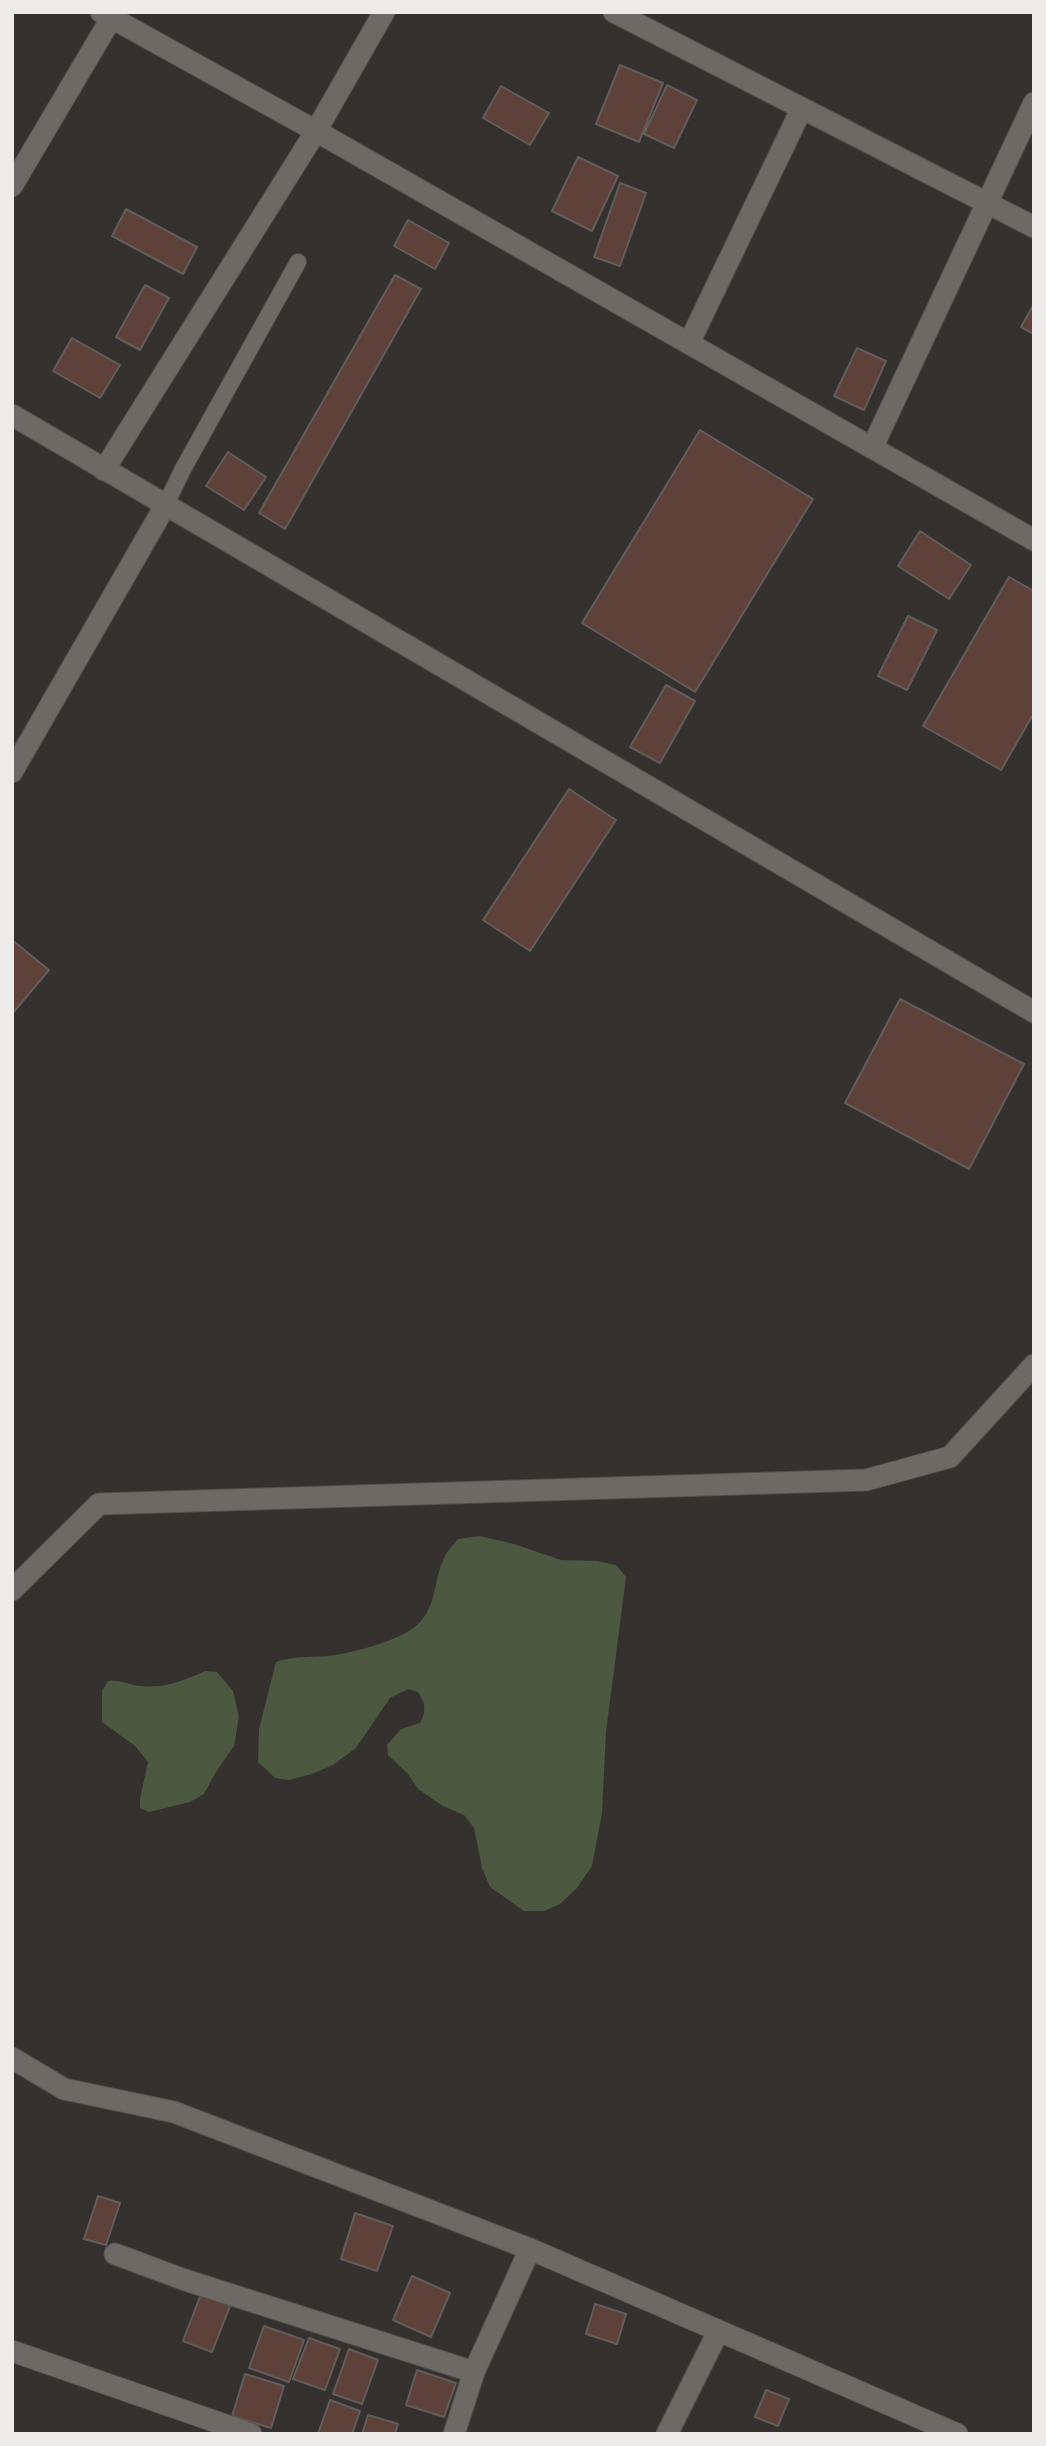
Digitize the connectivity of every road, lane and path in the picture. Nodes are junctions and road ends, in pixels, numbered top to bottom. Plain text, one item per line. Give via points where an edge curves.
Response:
1 (384, 12) edge
2 (614, 12) edge
3 (110, 14) edge
4 (1034, 103) edge
5 (802, 108) junction
6 (316, 131) junction
7 (12, 186) edge
8 (988, 204) junction
9 (1034, 227) edge
10 (298, 262) dead end
11 (689, 343) junction
12 (12, 415) edge
13 (872, 447) junction
14 (104, 470) junction
15 (165, 506) junction
16 (1034, 540) edge
17 (12, 772) edge
18 (1034, 1012) edge
19 (1034, 1365) edge
20 (12, 1590) edge
21 (12, 2058) edge
22 (530, 2249) junction
23 (114, 2254) dead end
24 (718, 2332) junction
25 (12, 2351) edge
26 (474, 2372) junction
27 (672, 2432) edge
28 (251, 2434) edge
29 (454, 2434) edge
30 (957, 2434) edge

1 - 6 street
2 - 5 street
3 - 6 street
3 - 7 street
4 - 8 street
5 - 8 street
5 - 11 street
6 - 11 street
6 - 14 street
8 - 9 street
8 - 13 street
10 - 15 lane
11 - 13 street
12 - 14 street
13 - 16 street
14 - 15 street
15 - 17 street
15 - 18 street
19 - 20 street via 950,1457 866,1480 99,1504
21 - 22 street via 64,2090 174,2112
22 - 24 street
22 - 26 street
23 - 26 street
24 - 27 street
24 - 30 street
25 - 28 street
26 - 29 street

